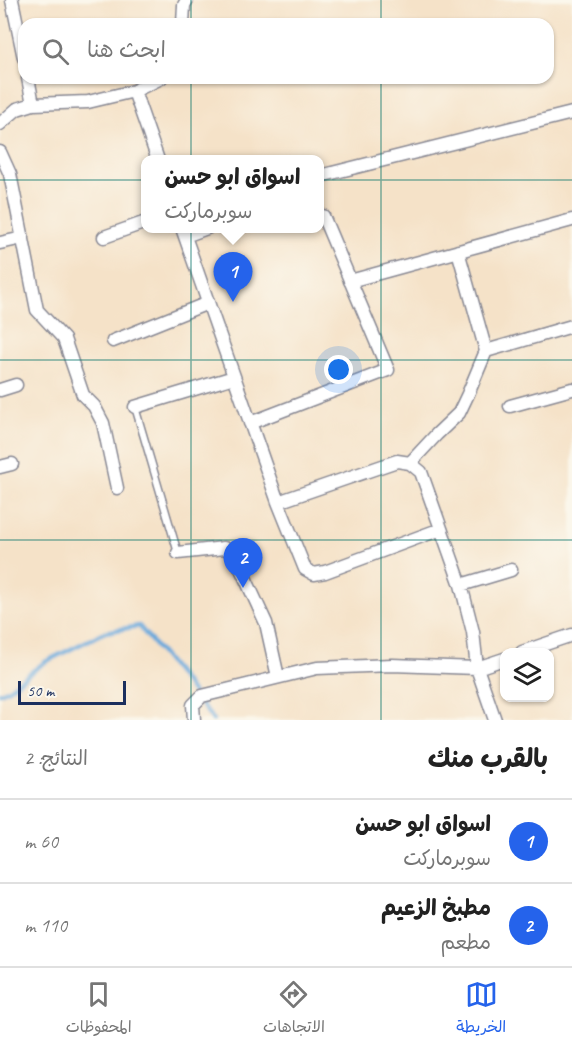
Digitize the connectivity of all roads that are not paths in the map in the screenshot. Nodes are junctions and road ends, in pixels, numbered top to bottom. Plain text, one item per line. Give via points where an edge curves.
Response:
1 (12, 0) edge
2 (187, 0) edge
3 (183, 18) edge
4 (18, 29) edge
5 (29, 84) edge
6 (149, 84) edge
7 (134, 91) junction
8 (33, 104) junction
9 (572, 113) edge
10 (0, 124) edge
11 (0, 152) edge
12 (157, 155) edge
13 (324, 175) edge
14 (324, 218) edge
15 (572, 220) edge
16 (141, 224) edge
17 (183, 233) edge
18 (104, 237) dead end
19 (23, 238) junction
20 (0, 243) edge
21 (458, 251) junction
22 (350, 281) junction
23 (208, 303) junction
24 (572, 326) edge
25 (113, 341) dead end
26 (486, 351) junction
27 (234, 377) junction
28 (16, 386) dead end
29 (572, 388) edge
30 (0, 390) edge
31 (510, 406) dead end
32 (135, 407) joint
33 (250, 423) junction
34 (410, 463) junction
35 (117, 488) dead end
36 (278, 502) junction
37 (441, 529) junction
38 (178, 553) joint
39 (511, 570) dead end
40 (461, 585) junction
41 (572, 635) edge
42 (534, 648) edge
43 (500, 659) edge
44 (477, 668) junction
45 (278, 676) junction
46 (194, 720) edge
47 (495, 720) edge

1 - 4 street
2 - 3 street
5 - 8 street
6 - 7 street
7 - 8 street via 88,102
7 - 12 street
8 - 10 street via 17,109
9 - 13 street
11 - 19 street via 10,174
14 - 22 street
15 - 21 street
16 - 18 street
17 - 23 street
19 - 20 street
19 - 35 street via 37,310 64,339 83,396 94,405 103,423
21 - 22 street
21 - 26 street
22 - 33 street via 388,370
23 - 25 street
23 - 27 street
24 - 26 street
26 - 34 street via 459,413
27 - 32 street
27 - 33 street
28 - 30 street
29 - 31 street
32 - 38 lane
33 - 36 street
34 - 36 street via 397,461
34 - 37 street via 421,472
36 - 37 street via 305,569 314,574
37 - 40 street
38 - 45 street via 224,548 231,551 266,623
39 - 40 street
40 - 44 street
41 - 42 street
43 - 44 street
44 - 45 street via 346,666
44 - 47 street
45 - 46 street via 197,700

